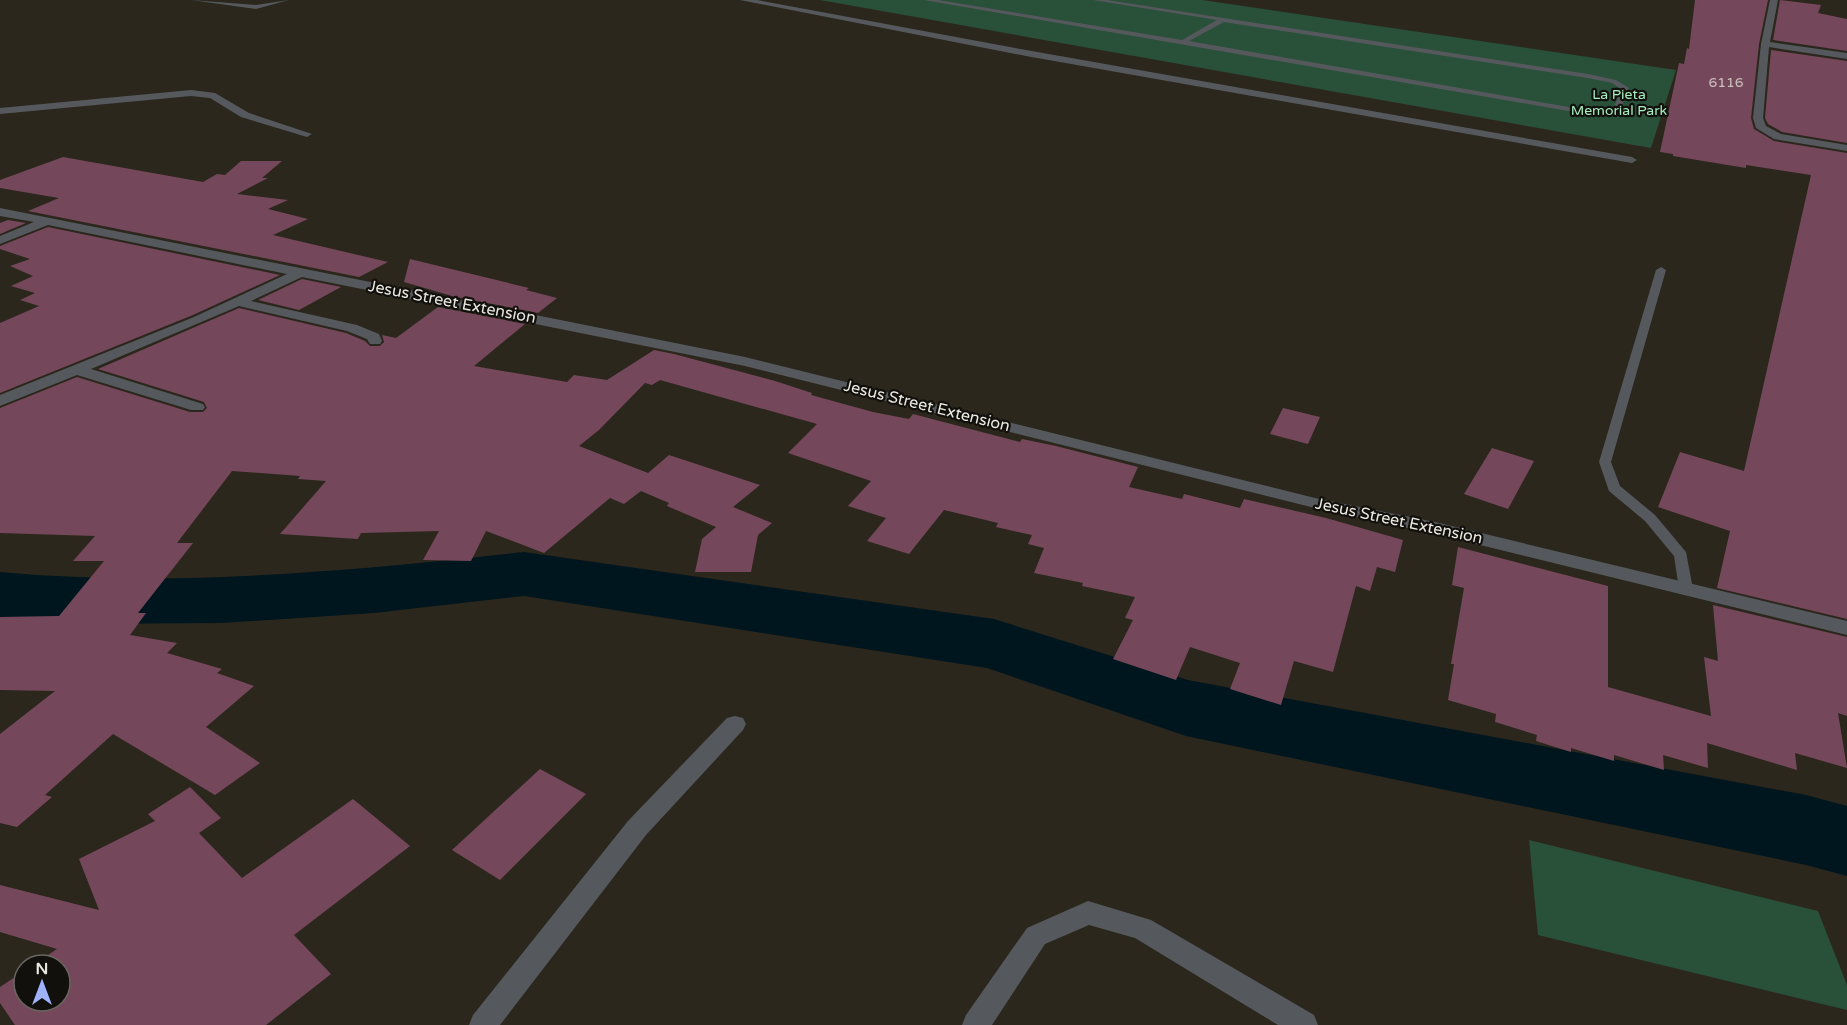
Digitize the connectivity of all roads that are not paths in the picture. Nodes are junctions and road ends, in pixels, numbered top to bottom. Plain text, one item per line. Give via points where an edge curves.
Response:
1 (194, 0) edge
2 (286, 0) edge
3 (744, 0) edge
4 (927, 0) edge
5 (1096, 0) edge
6 (1123, 0) edge
7 (1774, 0) edge
8 (1225, 18) junction
9 (1183, 42) junction
10 (1765, 44) junction
11 (1847, 56) edge
12 (0, 111) edge
13 (307, 134) dead end
14 (1847, 148) edge
15 (1632, 160) dead end
16 (0, 212) edge
17 (48, 221) junction
18 (0, 240) edge
19 (1661, 270) dead end
20 (300, 273) junction
21 (238, 302) junction
22 (375, 341) dead end
23 (77, 370) junction
24 (0, 401) edge
25 (197, 407) dead end
26 (1686, 589) junction
27 (1847, 628) edge
28 (735, 724) dead end
29 (483, 1025) edge
30 (976, 1025) edge
31 (1304, 1025) edge

1 - 2 lane via 256,7
3 - 15 street
4 - 9 lane
5 - 8 lane
6 - 8 lane
7 - 10 street
8 - 9 lane
8 - 9 lane via 1597,78 1625,88 1617,109 1569,110
10 - 11 street
10 - 14 street via 1758,118 1761,128 1778,137
12 - 13 street via 191,93 212,95 245,115
16 - 17 street, Jesus Street Extension
17 - 18 street
17 - 20 street, Jesus Street Extension
19 - 26 lane via 1605,462 1614,488 1650,518 1681,555
20 - 21 street
20 - 26 street, Jesus Street Extension via 745,362 1304,500
21 - 22 street via 352,328
21 - 23 street
23 - 24 street
23 - 25 street
26 - 27 street, Jesus Street Extension
28 - 29 street via 637,828
30 - 31 street via 1036,936 1088,913 1142,928

